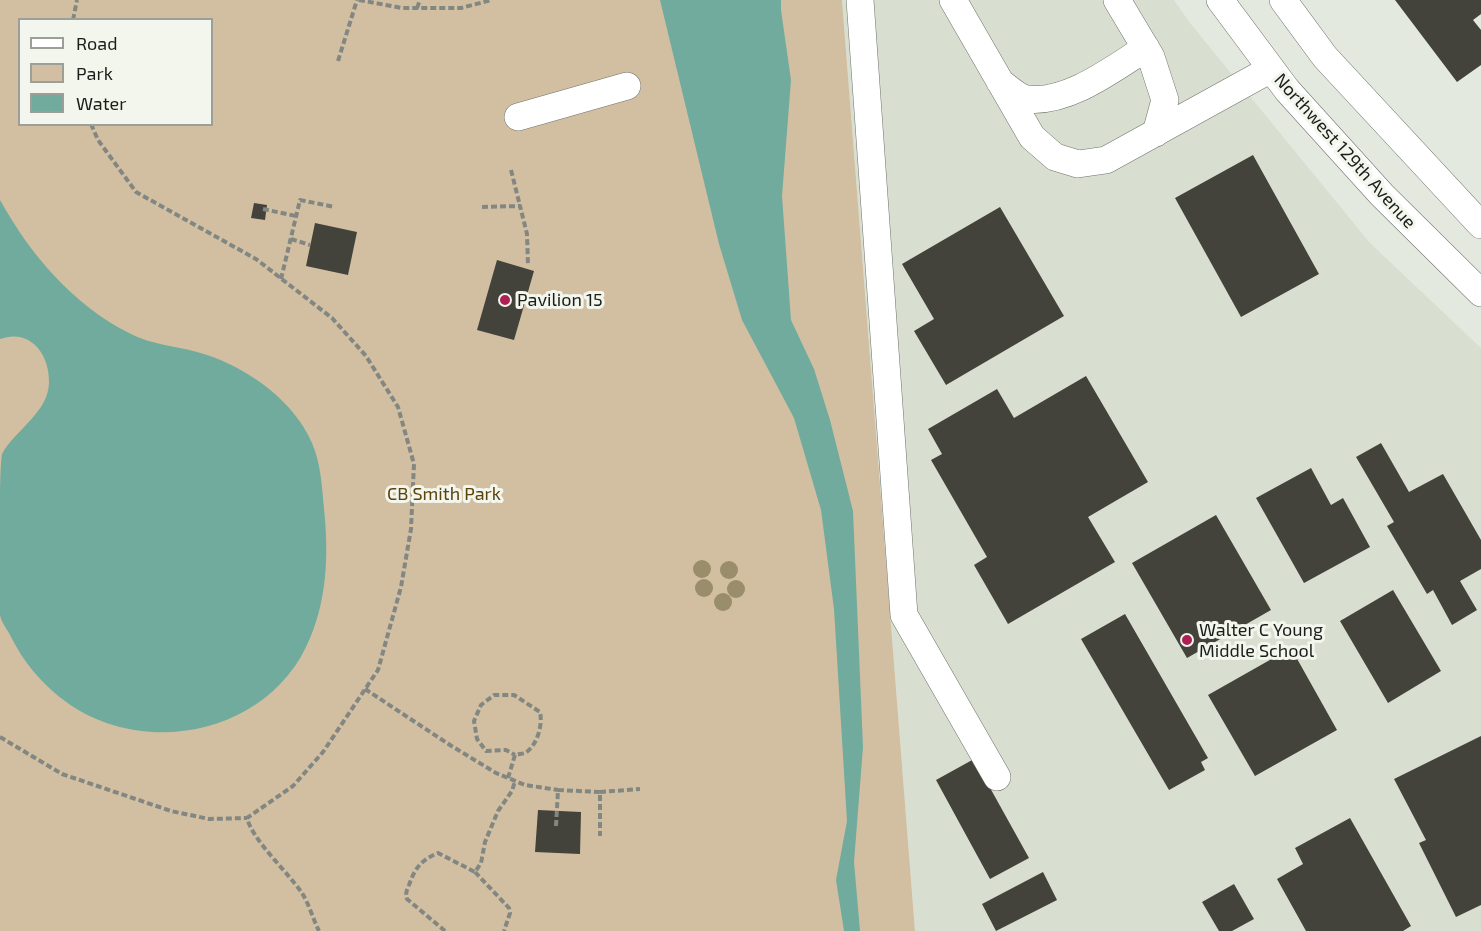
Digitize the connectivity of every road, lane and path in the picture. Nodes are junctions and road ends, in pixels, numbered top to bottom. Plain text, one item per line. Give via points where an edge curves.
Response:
1 (77, 0) edge
2 (358, 0) edge
3 (420, 0) edge
4 (492, 0) edge
5 (860, 0) edge
6 (953, 0) edge
7 (1117, 0) edge
8 (1220, 0) edge
9 (1283, 0) edge
10 (417, 8) junction
11 (73, 18) edge
12 (1146, 48) junction
13 (338, 61) dead end
14 (1271, 69) junction
15 (1000, 81) junction
16 (627, 86) dead end
17 (518, 117) dead end
18 (92, 126) edge
19 (1156, 133) junction
20 (511, 170) dead end
21 (520, 206) junction
22 (335, 207) dead end
23 (482, 207) dead end
24 (263, 209) dead end
25 (296, 216) junction
26 (1481, 225) edge
27 (291, 239) junction
28 (310, 245) dead end
29 (528, 266) dead end
30 (281, 279) junction
31 (1481, 293) edge
32 (365, 689) junction
33 (0, 737) edge
34 (515, 755) junction
35 (997, 777) dead end
36 (508, 778) junction
37 (515, 781) junction
38 (639, 789) dead end
39 (558, 790) junction
40 (600, 792) junction
41 (247, 818) junction
42 (556, 826) dead end
43 (600, 836) dead end
44 (475, 872) junction
45 (319, 931) edge
46 (445, 931) edge
47 (504, 931) edge

1 - 11 path
2 - 10 path
2 - 13 path
3 - 10 path
4 - 10 path via 461,9
5 - 35 street via 904,615
6 - 15 street
7 - 12 street
8 - 14 street, Northwest 129th Avenue
9 - 26 street via 1325,57
12 - 15 street via 1089,83 1054,97 1026,99
12 - 19 street via 1165,100
14 - 19 street
14 - 31 street, Northwest 129th Avenue via 1383,195
15 - 19 street via 1032,137 1055,157 1078,164 1106,160
16 - 17 street
18 - 30 path via 136,192 256,259
20 - 21 path
21 - 23 path
21 - 29 path via 527,234
22 - 25 path via 300,200
24 - 25 path
25 - 27 path
27 - 28 path
27 - 30 path
30 - 32 path via 332,318 366,356 398,408 414,464 411,529 401,587 378,670
32 - 36 path
32 - 41 path via 323,752 293,786
33 - 41 path via 62,774 171,812 210,819
34 - 34 path via 525,753 535,741 542,722 540,712 514,695 494,695 481,705 474,721 477,739 486,751 506,750
34 - 36 path
36 - 37 path
37 - 39 path
37 - 44 path via 498,811
38 - 40 path
39 - 40 path
39 - 42 path
40 - 43 path
41 - 45 path via 250,830 303,895
44 - 46 path via 438,853 415,869 406,899
44 - 47 path via 509,908

